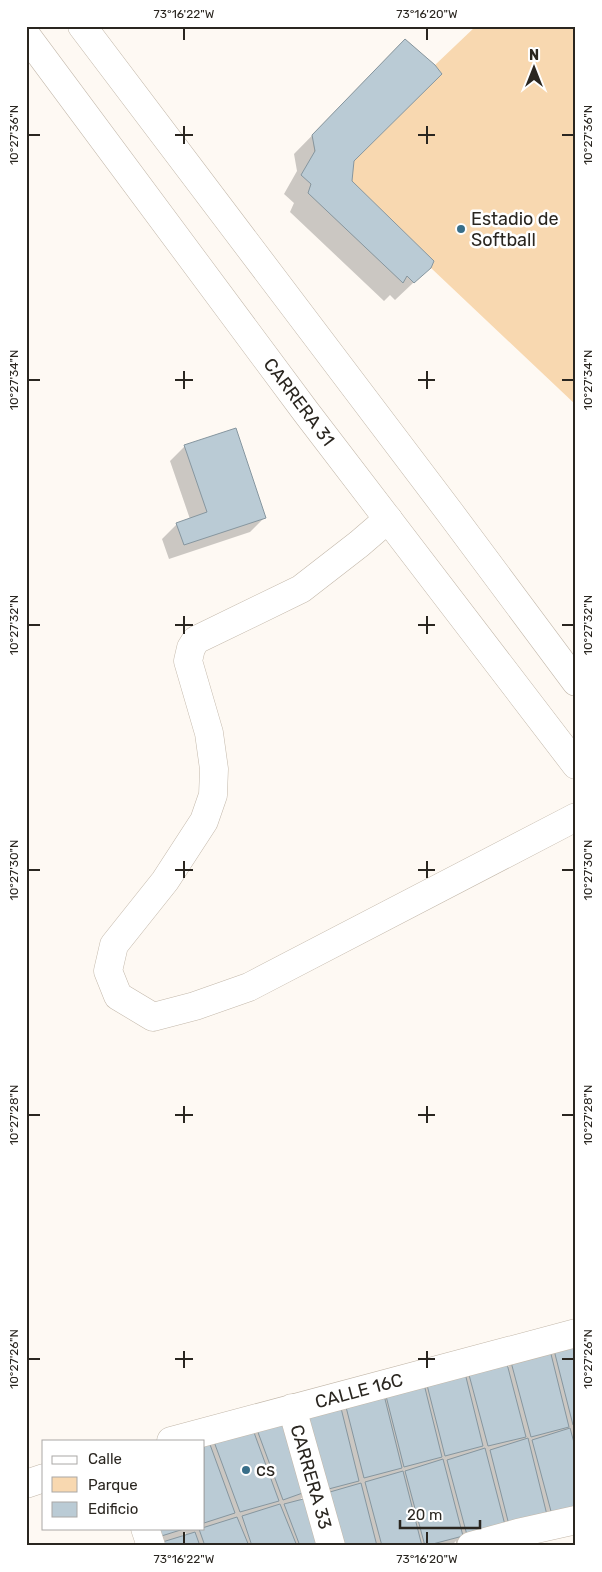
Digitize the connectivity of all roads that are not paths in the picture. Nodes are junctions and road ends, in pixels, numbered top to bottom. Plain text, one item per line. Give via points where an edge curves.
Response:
1 (82, 26) edge
2 (26, 35) edge
3 (388, 519) junction
4 (576, 682) edge
5 (576, 765) edge
6 (576, 817) edge
7 (576, 1333) edge
8 (292, 1408) junction
9 (175, 1440) edge
10 (42, 1479) edge
11 (26, 1484) edge
12 (576, 1520) edge
13 (146, 1530) edge
14 (151, 1546) edge
15 (331, 1546) edge
16 (471, 1546) edge

1 - 4 main road
2 - 3 main road, CARRERA 31
3 - 5 main road, CARRERA 31
3 - 6 main road via 300,589 196,640 191,648 188,661 210,742 213,795 204,821 165,881 114,945 108,971 118,996 153,1017 249,987
7 - 8 main road, CALLE 16C
8 - 9 main road, CALLE 16C
8 - 15 main road, CARRERA 33
10 - 11 main road
12 - 16 main road
13 - 14 main road

